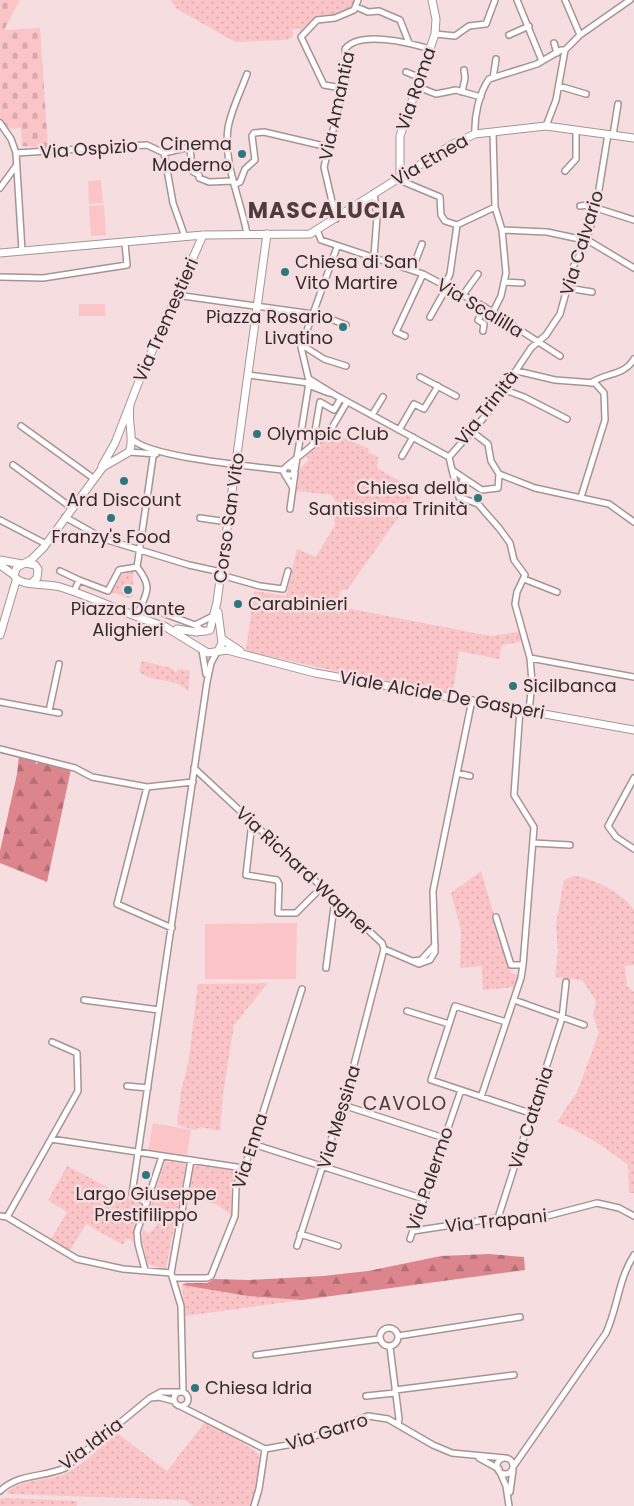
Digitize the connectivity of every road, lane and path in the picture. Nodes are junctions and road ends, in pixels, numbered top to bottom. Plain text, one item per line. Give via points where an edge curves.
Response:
1 (358, 0) edge
2 (432, 0) edge
3 (495, 0) edge
4 (517, 0) edge
5 (565, 0) edge
6 (627, 1) edge
7 (357, 7) junction
8 (529, 26) junction
9 (435, 34) junction
10 (509, 35) dead end
11 (580, 35) junction
12 (409, 43) junction
13 (554, 43) dead end
14 (430, 49) junction
15 (565, 50) junction
16 (557, 53) junction
17 (496, 59) dead end
18 (542, 61) junction
19 (464, 70) dead end
20 (406, 72) dead end
21 (247, 74) dead end
22 (421, 78) junction
23 (493, 78) junction
24 (559, 86) junction
25 (418, 87) junction
26 (342, 88) junction
27 (462, 92) junction
28 (586, 94) dead end
29 (481, 97) junction
30 (618, 104) dead end
31 (0, 123) edge
32 (546, 126) junction
33 (576, 130) junction
34 (493, 132) junction
35 (474, 134) junction
36 (611, 135) junction
37 (634, 138) edge
38 (328, 146) junction
39 (164, 153) junction
40 (16, 154) junction
41 (16, 165) junction
42 (565, 170) dead end
43 (400, 178) junction
44 (233, 183) junction
45 (0, 188) edge
46 (374, 193) junction
47 (580, 206) dead end
48 (597, 206) junction
49 (494, 207) junction
50 (336, 219) junction
51 (634, 220) edge
52 (457, 225) junction
53 (317, 230) junction
54 (502, 230) junction
55 (247, 234) junction
56 (268, 234) junction
57 (203, 235) junction
58 (185, 237) junction
59 (587, 241) junction
60 (125, 243) junction
61 (422, 244) dead end
62 (337, 247) junction
63 (22, 251) junction
64 (0, 253) edge
65 (374, 256) junction
66 (634, 268) edge
67 (412, 270) junction
68 (423, 274) junction
69 (478, 274) dead end
70 (0, 277) edge
71 (504, 282) junction
72 (522, 283) dead end
73 (446, 286) junction
74 (568, 288) junction
75 (592, 292) dead end
76 (176, 295) junction
77 (464, 296) junction
78 (258, 307) junction
79 (485, 307) junction
80 (493, 312) junction
81 (314, 314) junction
82 (430, 317) dead end
83 (346, 325) dead end
84 (483, 331) dead end
85 (405, 336) dead end
86 (535, 342) junction
87 (302, 345) junction
88 (560, 356) dead end
89 (634, 359) edge
90 (346, 366) dead end
91 (517, 371) junction
92 (248, 375) junction
93 (420, 377) dead end
94 (309, 382) junction
95 (591, 383) junction
96 (438, 386) junction
97 (505, 390) junction
98 (456, 396) dead end
99 (382, 397) dead end
100 (341, 398) junction
101 (347, 402) junction
102 (130, 405) junction
103 (334, 410) junction
104 (340, 413) junction
105 (372, 415) junction
106 (567, 419) dead end
107 (21, 426) dead end
108 (399, 430) junction
109 (471, 431) junction
110 (132, 437) junction
111 (412, 437) junction
112 (116, 441) junction
113 (313, 444) junction
114 (154, 452) junction
115 (127, 453) junction
116 (298, 456) junction
117 (402, 456) dead end
118 (449, 457) junction
119 (236, 464) junction
120 (13, 465) dead end
121 (285, 470) junction
122 (452, 470) junction
123 (295, 472) junction
124 (499, 474) junction
125 (95, 476) junction
126 (463, 479) junction
127 (293, 488) junction
128 (460, 497) junction
129 (581, 498) junction
130 (72, 508) junction
131 (290, 509) dead end
132 (66, 517) junction
133 (200, 518) dead end
134 (0, 520) edge
135 (228, 522) junction
136 (634, 522) edge
137 (45, 546) junction
138 (140, 550) junction
139 (0, 560) edge
140 (24, 563) junction
141 (0, 564) edge
142 (137, 565) junction
143 (39, 570) junction
144 (60, 571) dead end
145 (288, 571) dead end
146 (221, 574) junction
147 (15, 578) junction
148 (524, 579) junction
149 (79, 580) junction
150 (30, 583) junction
151 (61, 587) junction
152 (74, 592) junction
153 (557, 592) dead end
154 (217, 602) junction
155 (141, 605) junction
156 (7, 615) junction
157 (137, 616) junction
158 (214, 616) junction
159 (194, 625) junction
160 (164, 626) junction
161 (207, 631) junction
162 (0, 635) edge
163 (221, 638) junction
164 (202, 649) junction
165 (218, 651) junction
166 (252, 656) junction
167 (530, 658) junction
168 (59, 664) dead end
169 (634, 677) edge
170 (207, 682) junction
171 (472, 700) junction
172 (0, 702) edge
173 (520, 709) junction
174 (49, 711) junction
175 (529, 711) junction
176 (59, 713) dead end
177 (634, 730) edge
178 (0, 749) edge
179 (194, 768) junction
180 (458, 773) junction
181 (470, 776) dead end
182 (634, 778) edge
183 (192, 782) junction
184 (147, 786) junction
185 (631, 791) edge
186 (252, 822) junction
187 (533, 843) junction
188 (570, 845) dead end
189 (634, 849) edge
190 (322, 887) junction
191 (335, 900) junction
192 (496, 917) dead end
193 (172, 928) junction
194 (384, 949) junction
195 (523, 965) junction
196 (326, 968) dead end
197 (566, 982) dead end
198 (375, 985) joint
199 (302, 989) dead end
200 (84, 1000) dead end
201 (514, 1000) junction
202 (159, 1010) junction
203 (407, 1011) dead end
204 (562, 1018) junction
205 (506, 1022) junction
206 (448, 1024) junction
207 (584, 1025) dead end
208 (52, 1042) dead end
209 (126, 1086) dead end
210 (148, 1088) junction
211 (460, 1090) junction
212 (481, 1097) junction
213 (343, 1104) junction
214 (532, 1114) junction
215 (444, 1138) junction
216 (51, 1139) junction
217 (253, 1144) junction
218 (139, 1152) junction
219 (162, 1156) junction
220 (191, 1160) junction
221 (324, 1166) junction
222 (243, 1168) junction
223 (424, 1199) junction
224 (147, 1203) junction
225 (0, 1216) edge
226 (7, 1216) junction
227 (634, 1216) edge
228 (498, 1218) junction
229 (413, 1231) junction
230 (300, 1234) junction
231 (410, 1239) dead end
232 (297, 1246) dead end
233 (338, 1246) dead end
234 (634, 1255) edge
235 (145, 1270) junction
236 (172, 1275) junction
237 (520, 1317) dead end
238 (398, 1336) junction
239 (379, 1338) junction
240 (390, 1347) junction
241 (256, 1355) dead end
242 (514, 1375) dead end
243 (395, 1391) junction
244 (181, 1392) junction
245 (366, 1396) dead end
246 (150, 1398) junction
247 (174, 1401) junction
248 (188, 1402) junction
249 (180, 1406) junction
250 (209, 1419) junction
251 (398, 1424) junction
252 (524, 1448) junction
253 (266, 1449) junction
254 (473, 1456) junction
255 (507, 1458) junction
256 (513, 1467) junction
257 (499, 1470) junction
258 (0, 1492) edge
259 (509, 1500) junction
260 (254, 1506) edge
261 (510, 1506) edge

1 - 7 street
2 - 9 main road, Via Roma
3 - 9 street via 486,24 469,26 455,36
4 - 8 street
5 - 11 street
6 - 11 street
7 - 12 street via 368,12 379,10 400,20
7 - 26 street via 335,18 317,20 301,37 324,86
8 - 10 street
8 - 18 street
9 - 14 main road, Via Roma
11 - 15 street
12 - 14 street, Via Amantia
12 - 26 street, Via Amantia via 362,39 353,42 345,49 348,69
13 - 16 street
14 - 22 main road, Via Roma
15 - 16 street
15 - 24 street
16 - 18 street
17 - 23 street
18 - 23 street
19 - 27 street
20 - 22 street
21 - 44 street via 228,128
22 - 25 main road, Via Roma
23 - 29 street via 487,81
24 - 28 street
24 - 32 street
25 - 27 street via 436,94
25 - 43 main road, Via Roma via 400,136
26 - 38 street, Via Amantia
27 - 29 street
29 - 35 street
30 - 36 street, Via Calvario
31 - 40 street
32 - 33 main road, Via Etnea
32 - 34 main road, Via Etnea
33 - 36 main road, Via Etnea
33 - 42 street via 576,159
34 - 35 main road, Via Etnea
34 - 49 street
35 - 43 main road, Via Etnea
36 - 37 main road, Via Etnea
36 - 48 street, Via Calvario
38 - 44 street via 264,132 254,133 255,160 240,182
38 - 50 street, Via Amantia via 324,166
39 - 40 street, Via Ospizio via 147,145
39 - 44 street via 190,147 192,171 199,178 209,182
39 - 58 street, Via Ospizio via 173,203
40 - 41 street
41 - 45 street
41 - 63 street
43 - 46 main road, Via Etnea
43 - 52 street via 440,198 442,220
44 - 55 street
46 - 50 main road, Via Etnea
46 - 65 street
47 - 48 street
48 - 51 street
48 - 59 street, Via Calvario
49 - 52 street
49 - 54 street
50 - 53 main road, Via Etnea
52 - 73 street
53 - 56 main road, Via Etnea via 310,234
53 - 62 street, Via Scalilla via 319,239
54 - 59 street via 547,232
54 - 71 street
55 - 56 main road, Via Etnea
55 - 57 main road, Via Etnea
56 - 78 main road, Corso San Vito
57 - 58 main road, Via Etnea
57 - 76 main road, Via Tremestieri
58 - 60 main road, Via Etnea
59 - 66 street
59 - 74 street, Via Calvario via 573,267
60 - 63 main road, Via Etnea
60 - 70 street via 128,265 43,278
61 - 67 street
62 - 65 street, Via Scalilla
62 - 81 street
63 - 64 main road, Via Etnea
65 - 67 street, Via Scalilla
67 - 68 street, Via Scalilla
68 - 73 street, Via Scalilla
68 - 85 street via 396,332
69 - 77 street
71 - 72 street
71 - 80 street
73 - 77 street, Via Scalilla
73 - 82 street
74 - 75 street
74 - 86 street, Via Calvario via 559,316 546,335
76 - 78 street
76 - 102 main road, Via Tremestieri
77 - 79 street, Via Scalilla
78 - 81 street
78 - 92 main road, Corso San Vito
79 - 80 street, Via Scalilla
79 - 84 street via 478,320 484,324
80 - 86 street, Via Scalilla
81 - 83 street
81 - 87 street
86 - 88 street, Via Scalilla
86 - 91 street, Via Trinità
87 - 90 street via 324,359
87 - 94 street
89 - 95 street via 618,374 598,378
91 - 95 street via 555,380
91 - 97 street, Via Trinità
92 - 94 street
92 - 119 main road, Corso San Vito
93 - 96 street
94 - 100 street
94 - 116 street
95 - 129 street via 604,393 604,420
96 - 98 street
96 - 108 street via 424,409 414,404
97 - 106 street
97 - 109 street, Via Trinità
99 - 105 street
100 - 101 street
100 - 103 street
101 - 104 street
101 - 105 street
102 - 110 main road via 128,418
102 - 112 main road, Via Tremestieri
103 - 104 street
103 - 113 street via 320,402
104 - 113 street via 330,431
105 - 108 street
107 - 125 street
108 - 111 street
109 - 118 street, Via Trinità
109 - 124 street via 488,444 491,461
110 - 112 main road via 123,431
110 - 114 street via 142,447
110 - 115 main road
111 - 117 street
111 - 118 street
112 - 115 main road via 116,451
112 - 125 main road, Via Tremestieri
113 - 116 street
114 - 115 street
114 - 119 street
114 - 138 street
115 - 125 main road via 108,463
116 - 121 street
116 - 123 street
118 - 122 street, Via Trinità
119 - 121 street
119 - 135 main road, Corso San Vito
120 - 130 street
121 - 123 street via 292,466
121 - 123 street via 290,477
121 - 127 street
122 - 126 street, Via Trinità
122 - 128 street
123 - 127 street
124 - 126 street, Via Trinità via 495,490 482,490
124 - 129 street via 535,488
125 - 130 main road
126 - 128 street
127 - 131 street
128 - 148 street via 478,504 499,528 510,543 514,560 524,571
129 - 136 street via 609,504
130 - 132 main road
132 - 137 main road
132 - 138 street via 104,540
133 - 135 street
134 - 137 street
135 - 146 main road, Corso San Vito
137 - 140 main road
137 - 143 main road via 39,557
138 - 142 street
138 - 146 street
139 - 140 main road
140 - 143 main road
140 - 147 main road via 16,569
141 - 147 main road
142 - 149 street via 119,570 108,591
142 - 155 street via 149,586
143 - 150 main road
143 - 151 main road via 46,579
144 - 149 street
145 - 146 street via 283,589
146 - 154 main road, Corso San Vito
147 - 150 main road
147 - 156 main road
148 - 153 street
148 - 167 street via 517,592 516,604
149 - 152 street
150 - 151 main road
150 - 156 main road via 17,594
151 - 152 main road
152 - 157 main road
154 - 158 main road
154 - 163 main road
155 - 157 street
155 - 159 street
156 - 162 main road
157 - 160 main road
158 - 159 street
158 - 161 main road
159 - 161 street
160 - 161 main road via 184,631
160 - 164 main road
161 - 163 main road
161 - 164 main road via 200,639
163 - 165 main road
163 - 166 main road
164 - 165 main road via 210,654
164 - 170 street
165 - 166 main road
165 - 170 street via 211,663
166 - 171 main road, Viale Alcide De Gasperi via 315,673
167 - 169 street
167 - 175 street
168 - 174 street
170 - 179 street
171 - 173 main road, Viale Alcide De Gasperi
171 - 180 street
172 - 174 street
173 - 175 main road, Viale Alcide De Gasperi
173 - 187 street via 514,795 532,822
174 - 176 street
175 - 177 main road, Viale Alcide De Gasperi
178 - 184 street via 74,768 92,777
179 - 183 street
179 - 186 street, Via Richard Wagner
180 - 181 street
180 - 194 street via 433,890 435,944 432,957 425,964 415,964
182 - 185 street
183 - 184 street
183 - 193 street
184 - 193 street via 118,904
185 - 189 street via 608,826 616,838
186 - 190 street, Via Richard Wagner
186 - 190 street via 246,875 277,880 278,913 296,913
187 - 188 street
187 - 195 street
190 - 191 street, Via Richard Wagner
191 - 194 street, Via Richard Wagner
191 - 196 street
192 - 195 street via 511,965
193 - 202 street
194 - 198 street, Via Richard Wagner
195 - 201 street
197 - 204 street, Via Catania
198 - 213 street, Via Messina
199 - 217 street, Via Enna
200 - 202 street
201 - 204 street
201 - 205 street
202 - 210 street
203 - 206 street
204 - 207 street
204 - 214 street, Via Catania
205 - 206 street via 455,1006
205 - 212 street
206 - 211 street via 431,1080
208 - 216 street via 77,1053 79,1084 76,1096
209 - 210 street
210 - 218 street
211 - 212 street
211 - 215 street, Via Palermo
212 - 214 street
213 - 215 street
213 - 221 street, Via Messina
214 - 228 street, Via Catania
215 - 223 street, Via Palermo
216 - 218 street
216 - 226 street
217 - 221 street
217 - 222 street, Via Enna
218 - 219 street
218 - 224 street via 132,1194
219 - 220 street
219 - 224 street
220 - 222 street
220 - 236 street
221 - 223 street
221 - 230 street, Via Messina
222 - 236 street, Via Enna via 236,1187 235,1216 211,1276
223 - 229 street, Via Palermo
224 - 235 street via 137,1238
225 - 226 street
226 - 235 street via 77,1259 114,1268
227 - 228 street, Via Trapani via 619,1208 597,1203 528,1221
228 - 229 street, Via Trapani
229 - 231 street, Via Palermo
230 - 232 street, Via Messina
230 - 233 street
234 - 252 street via 622,1277 606,1333
235 - 236 street
236 - 244 street via 181,1306 180,1354 184,1384
237 - 238 street
238 - 239 street via 388,1328 380,1332
238 - 240 street
239 - 240 street via 383,1345
239 - 241 street
240 - 243 street
242 - 243 street
243 - 245 street
243 - 251 street
244 - 246 street, Via Idria via 170,1391
244 - 247 street
244 - 248 street via 188,1397
246 - 247 street
246 - 258 street, Via Idria via 74,1462 57,1471 23,1477
247 - 249 street, Via Garro
248 - 249 street
248 - 250 street, Via Garro
249 - 250 street, Via Garro
250 - 253 street, Via Garro
251 - 253 street, Via Garro via 375,1416 361,1417 293,1444
251 - 254 street, Via Garro via 442,1449
252 - 255 street via 516,1456
252 - 256 street
253 - 260 street
254 - 255 street
254 - 257 street
255 - 256 street
255 - 257 street via 499,1461
256 - 257 street via 507,1474
256 - 259 street
257 - 259 street
259 - 261 street

